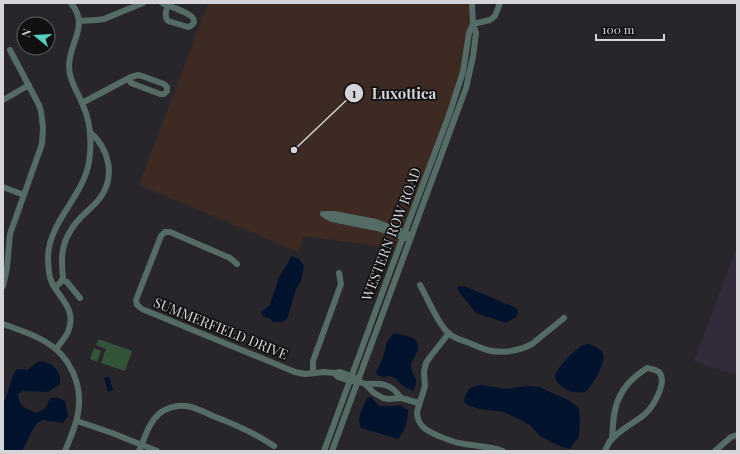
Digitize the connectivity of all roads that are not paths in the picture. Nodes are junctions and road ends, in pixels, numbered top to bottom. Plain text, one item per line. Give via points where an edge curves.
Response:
1 (71, 3) edge
2 (143, 3) edge
3 (472, 3) edge
4 (500, 3) edge
5 (165, 4) edge
6 (79, 20) junction
7 (473, 24) junction
8 (10, 50) dead end
9 (129, 79) junction
10 (29, 85) junction
11 (3, 100) edge
12 (82, 103) junction
13 (90, 132) junction
14 (3, 187) edge
15 (24, 195) junction
16 (404, 235) junction
17 (411, 238) junction
18 (6, 253) edge
19 (237, 264) dead end
20 (339, 273) dead end
21 (63, 280) junction
22 (3, 286) edge
23 (420, 286) dead end
24 (55, 287) junction
25 (80, 298) dead end
26 (564, 318) dead end
27 (3, 324) edge
28 (449, 333) junction
29 (56, 349) junction
30 (313, 373) junction
31 (351, 378) junction
32 (357, 381) junction
33 (365, 384) junction
34 (401, 398) junction
35 (419, 404) junction
36 (76, 421) junction
37 (737, 435) edge
38 (612, 438) junction
39 (274, 446) dead end
40 (141, 448) edge
41 (65, 451) edge
42 (157, 451) edge
43 (324, 451) edge
44 (332, 451) edge
45 (503, 451) edge
46 (605, 451) edge
47 (715, 451) edge

1 - 6 street
2 - 6 street via 104,19
3 - 7 street, WESTERN ROW ROAD
4 - 7 street via 495,16 490,20
5 - 5 street via 188,13 193,17 193,24 188,27 168,21
6 - 12 street via 69,69
7 - 16 street, WESTERN ROW ROAD via 459,88
7 - 17 street, WESTERN ROW ROAD via 476,32 466,88
8 - 10 street
9 - 9 street via 142,76 164,84 167,91 160,94
9 - 12 street
10 - 11 street
10 - 15 street via 41,111 43,138
12 - 13 street
13 - 21 street via 98,139 106,154 108,180 100,198 74,225 66,240 62,257
13 - 24 street via 89,164 84,180 50,243 48,270
14 - 15 street
15 - 18 street
16 - 16 street via 376,222 323,214 332,219
16 - 17 street
16 - 31 street, WESTERN ROW ROAD
17 - 32 street, WESTERN ROW ROAD
18 - 22 street via 7,268
19 - 30 street, SUMMERFIELD DRIVE via 230,258 170,232 164,232 136,300 142,309 296,372
20 - 30 street via 341,284 313,361
21 - 24 street
21 - 25 street
23 - 28 street
24 - 29 street via 68,306 71,319 67,333
26 - 28 street via 532,344 513,350 486,350
27 - 29 street via 40,338
28 - 35 street via 426,363 425,386
29 - 36 street via 71,368 78,387 79,408
30 - 31 street, SUMMERFIELD DRIVE via 334,373 338,377
31 - 32 street
31 - 43 street, WESTERN ROW ROAD
32 - 33 street
32 - 44 street, WESTERN ROW ROAD
33 - 34 street via 383,398
33 - 34 street via 386,385 395,390
34 - 35 street
35 - 45 street via 417,419 428,432 457,443
36 - 40 street via 96,427
36 - 41 street
37 - 47 street
38 - 38 street via 646,414 657,399 662,380 660,373 647,368 623,390 614,412
38 - 46 street
39 - 40 street via 256,434 197,409 176,406 155,418 149,426
40 - 42 street

